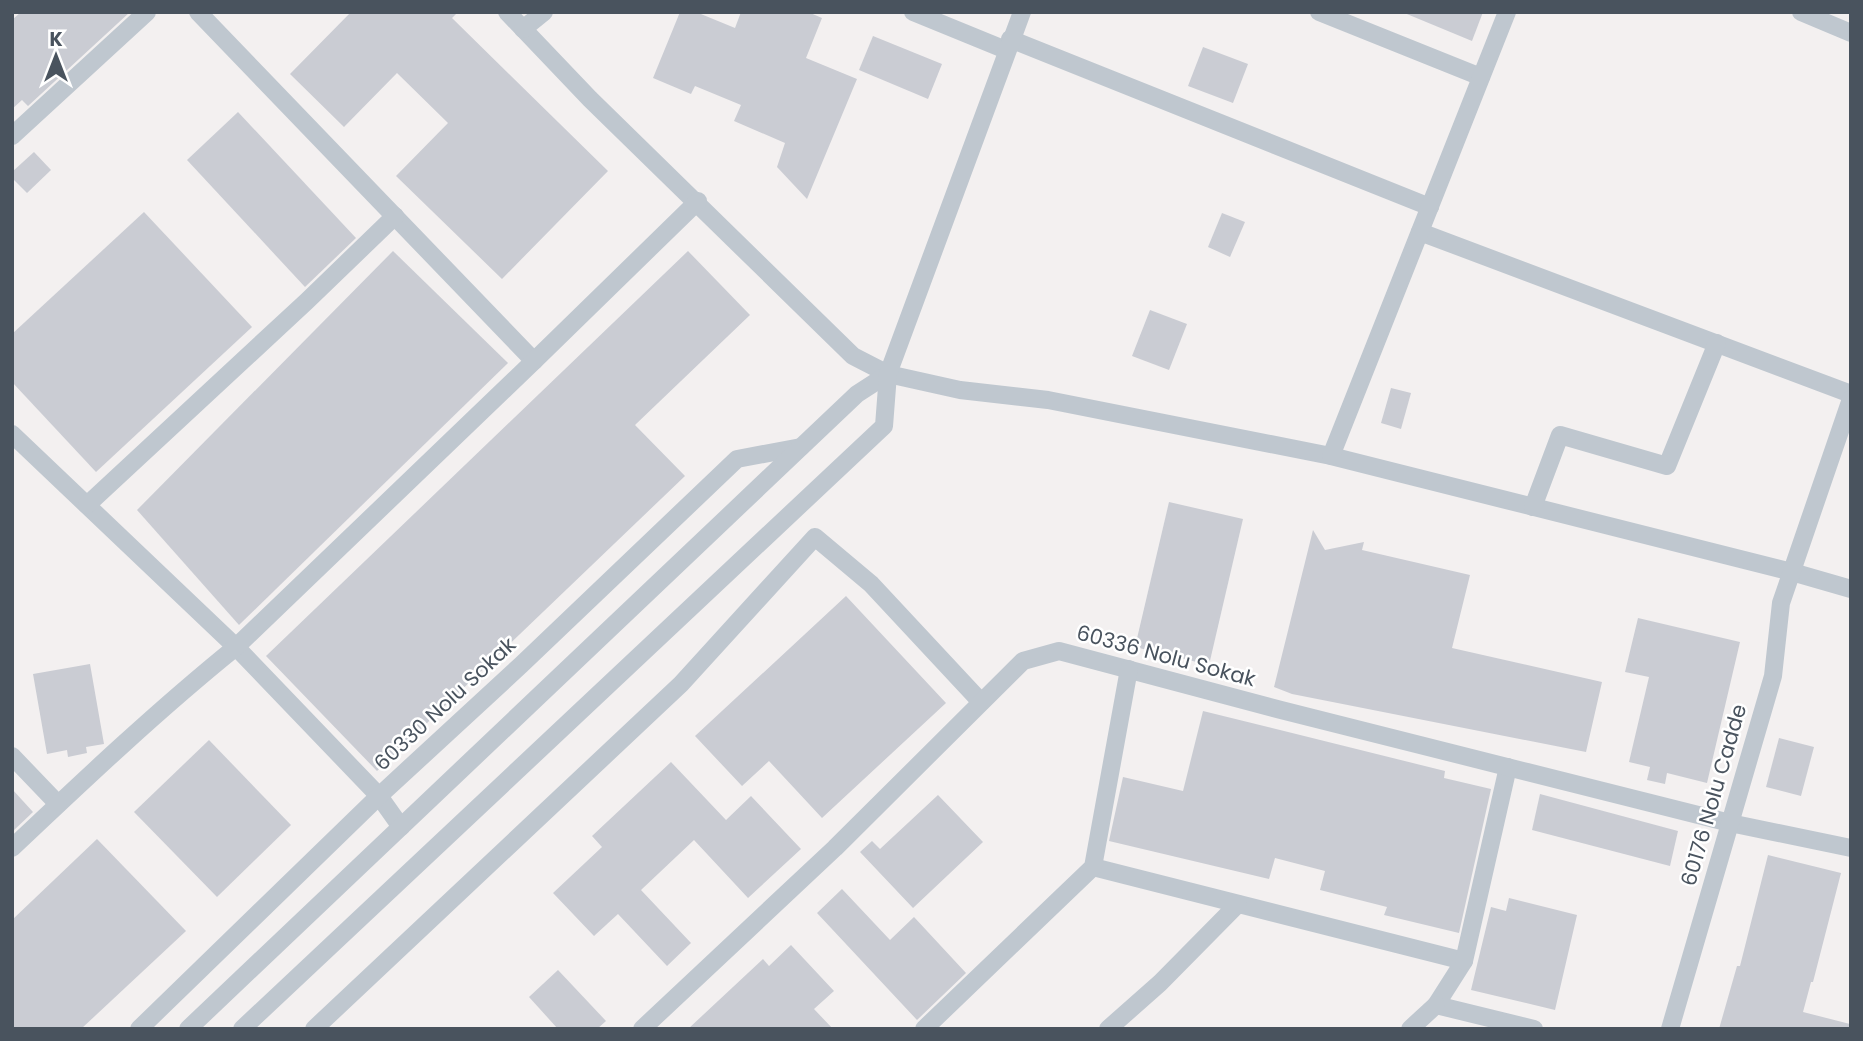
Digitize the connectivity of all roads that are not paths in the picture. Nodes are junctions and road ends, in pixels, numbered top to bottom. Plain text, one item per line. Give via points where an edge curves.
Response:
1 (148, 12) edge
2 (198, 12) edge
3 (507, 12) edge
4 (544, 12) edge
5 (913, 12) edge
6 (1022, 12) edge
7 (1319, 12) edge
8 (1507, 12) edge
9 (1801, 12) edge
10 (523, 29) junction
11 (1851, 33) edge
12 (1008, 44) junction
13 (1482, 77) junction
14 (12, 136) edge
15 (698, 201) junction
16 (1430, 207) junction
17 (395, 216) junction
18 (1420, 232) junction
19 (1717, 343) junction
20 (534, 361) junction
21 (888, 374) junction
22 (1851, 396) edge
23 (12, 434) edge
24 (801, 447) junction
25 (1331, 456) junction
26 (87, 505) junction
27 (1533, 507) junction
28 (1792, 572) junction
29 (1851, 589) edge
30 (236, 647) junction
31 (1129, 669) junction
32 (981, 702) junction
33 (12, 756) edge
34 (1508, 767) junction
35 (379, 796) junction
36 (58, 804) junction
37 (1730, 822) junction
38 (401, 827) junction
39 (12, 848) edge
40 (1851, 848) edge
41 (1093, 867) junction
42 (1238, 904) junction
43 (1464, 961) junction
44 (1436, 1005) junction
45 (139, 1029) edge
46 (188, 1029) edge
47 (242, 1029) edge
48 (314, 1029) edge
49 (642, 1029) edge
50 (924, 1029) edge
51 (1108, 1029) edge
52 (1410, 1029) edge
53 (1534, 1029) edge
54 (1670, 1029) edge

1 - 14 street
2 - 17 street
3 - 10 street
4 - 10 street
5 - 12 street
6 - 12 street
7 - 13 street
8 - 13 street
9 - 11 street
10 - 15 street
12 - 16 street
12 - 21 street
13 - 16 street
15 - 20 street
15 - 21 street via 853,356
16 - 18 street
17 - 20 street
17 - 26 street
18 - 19 street
18 - 25 street
19 - 22 street
19 - 27 street via 1667,466 1560,435
20 - 30 street
21 - 24 street via 857,394
21 - 25 street via 960,390 1048,400
21 - 47 street via 884,426
22 - 28 street, 60176 Nolu Cadde
23 - 26 street
24 - 35 street, 60330 Nolu Sokak via 737,459
24 - 38 street
25 - 27 street
26 - 30 street
27 - 28 street
28 - 29 street
28 - 37 street, 60176 Nolu Cadde via 1781,603 1773,676
30 - 35 street
30 - 36 street
31 - 32 street, 60336 Nolu Sokak via 1059,652 1023,661
31 - 34 street, 60336 Nolu Sokak
31 - 41 street
32 - 48 street via 871,584 815,537 681,684
32 - 49 street, 60336 Nolu Sokak via 835,848
33 - 36 street
34 - 37 street, 60336 Nolu Sokak
34 - 43 street
35 - 38 street
35 - 45 street, 60330 Nolu Sokak
36 - 39 street
37 - 40 street, 60336 Nolu Sokak
37 - 54 street, 60176 Nolu Cadde
38 - 46 street
41 - 42 street
41 - 50 street
42 - 43 street
42 - 51 street
43 - 44 street
44 - 52 street
44 - 53 street

